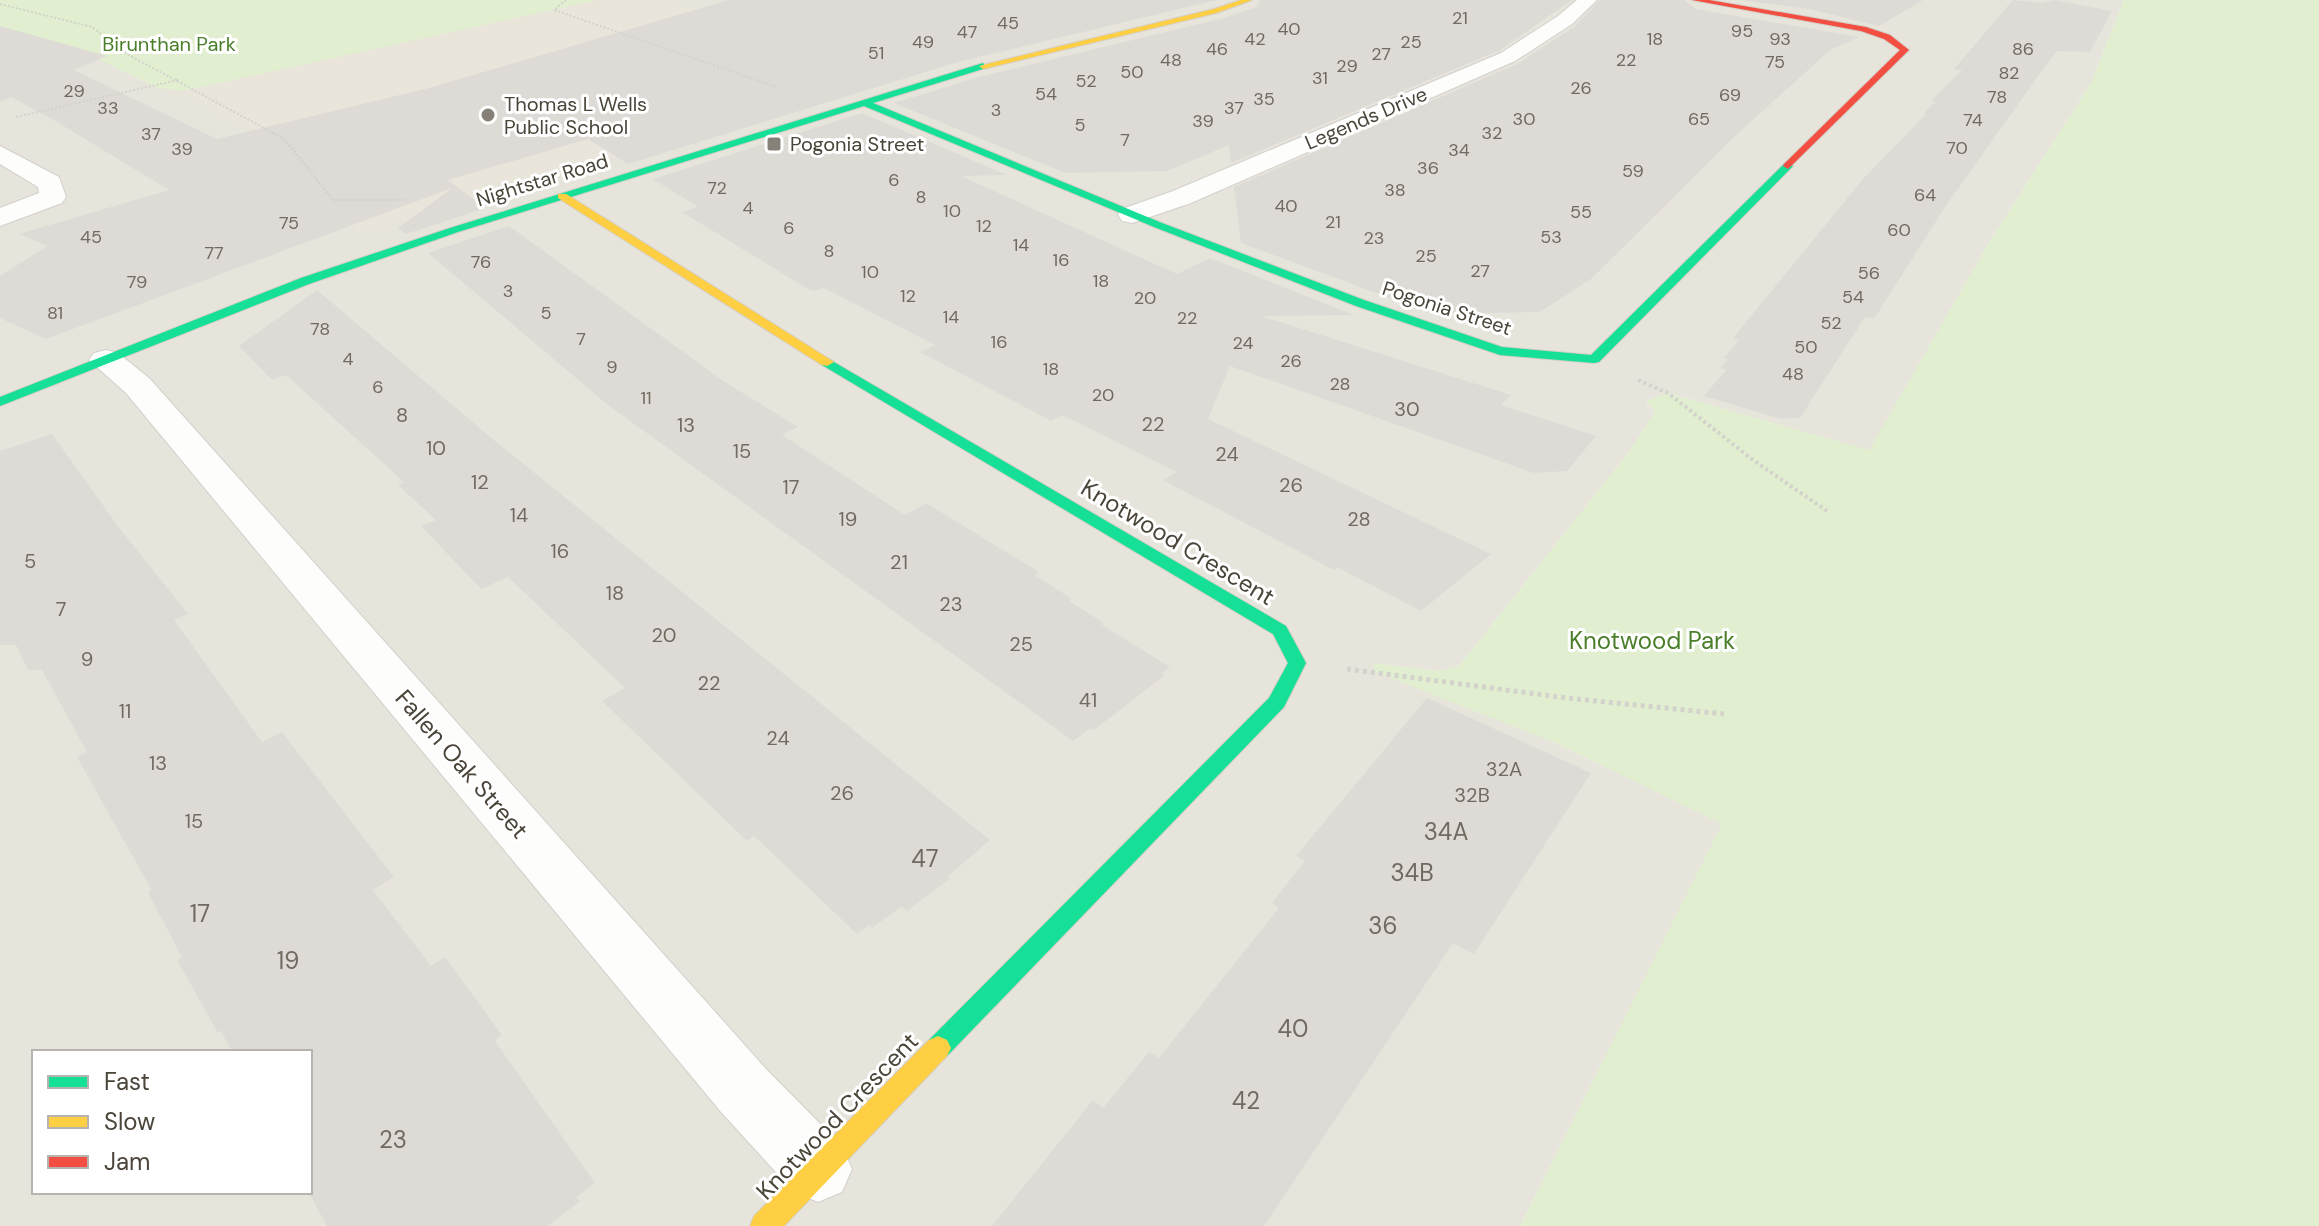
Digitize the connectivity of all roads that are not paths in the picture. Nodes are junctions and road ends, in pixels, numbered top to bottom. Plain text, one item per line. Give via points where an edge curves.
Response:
1 (1248, 0) edge
2 (1588, 0) edge
3 (1696, 0) edge
4 (863, 102) junction
5 (0, 153) edge
6 (562, 196) junction
7 (1132, 215) junction
8 (0, 218) edge
9 (106, 360) junction
10 (0, 402) edge
11 (818, 1169) junction
12 (764, 1226) edge

1 - 4 street, Nightstar Road via 967,70
2 - 7 street, Legends Drive via 1508,57
3 - 7 street, Pogonia Street via 1863,29 1905,50 1594,359 1500,351
4 - 6 street, Nightstar Road
4 - 7 street, Pogonia Street
5 - 8 street via 50,183 53,197
6 - 9 street, Nightstar Road via 305,281
6 - 11 street, Knotwood Crescent via 749,316 1280,630 1297,663 1277,702
9 - 10 street, Nightstar Road
9 - 11 street, Fallen Oak Street via 138,386 744,1091
11 - 12 street, Knotwood Crescent

